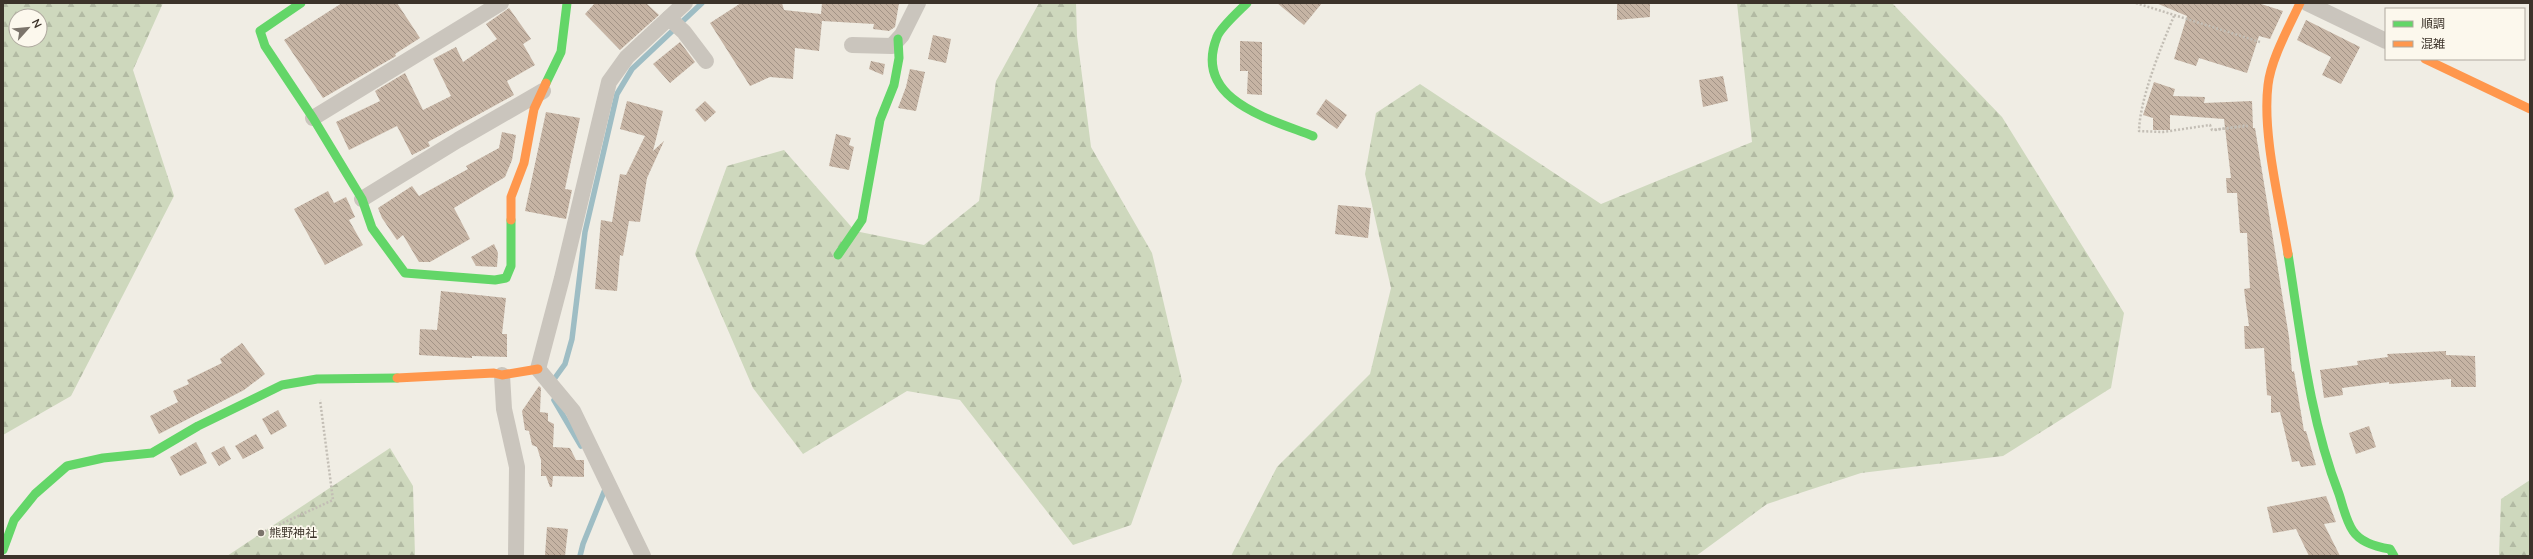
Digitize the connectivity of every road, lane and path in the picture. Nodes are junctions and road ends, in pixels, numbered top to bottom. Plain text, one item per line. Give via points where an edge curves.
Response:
1 (301, 3) edge
2 (501, 3) edge
3 (567, 3) edge
4 (685, 3) edge
5 (918, 3) edge
6 (1247, 3) edge
7 (2136, 3) edge
8 (2300, 3) edge
9 (2307, 3) edge
10 (2174, 16) junction
11 (675, 24) junction
12 (898, 39) junction
13 (2385, 41) edge
14 (852, 45) dead end
15 (2280, 48) junction
16 (2427, 60) edge
17 (706, 61) dead end
18 (543, 91) junction
19 (2530, 109) edge
20 (313, 118) junction
21 (2267, 122) junction
22 (1313, 136) dead end
23 (362, 199) junction
24 (838, 255) dead end
25 (538, 369) junction
26 (502, 375) junction
27 (317, 380) junction
28 (261, 533) dead end
29 (3, 550) edge
30 (516, 556) edge
31 (643, 556) edge
32 (2394, 556) edge

1 - 20 street via 260,31 264,46
2 - 20 street
3 - 18 street via 561,52
4 - 11 street
5 - 12 street
6 - 22 street via 1217,36 1211,64 1221,89 1247,110
7 - 10 path
8 - 15 street
9 - 13 street
10 - 15 path
10 - 21 path via 2158,55 2139,116 2139,131 2163,132 2210,125 2212,130 2215,130
11 - 17 street
11 - 25 street via 627,56 609,82
12 - 14 street via 892,46
12 - 24 street via 899,58 894,85 880,120 862,220
15 - 21 street via 2268,84
16 - 19 street
18 - 23 street
18 - 23 street via 534,109 524,163 511,197 511,266 506,278 494,280 405,274 372,228
20 - 23 street
21 - 32 street via 2314,414 2353,531 2362,540 2376,547 2390,549
25 - 26 street
25 - 31 street via 573,412
26 - 27 street via 494,373
26 - 30 street via 504,409 517,467
27 - 28 path via 333,500
27 - 29 street via 282,385 198,426 152,453 103,458 67,466 35,494 14,520

